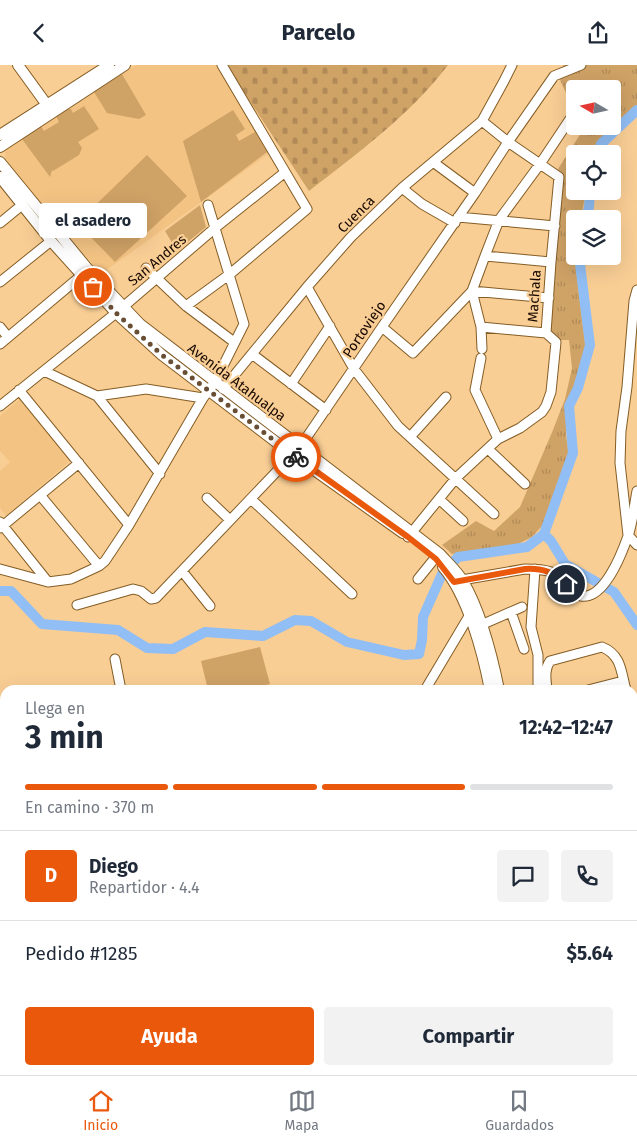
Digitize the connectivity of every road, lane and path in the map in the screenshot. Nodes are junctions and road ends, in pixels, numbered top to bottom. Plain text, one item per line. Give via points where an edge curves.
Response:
1 (18, 65) edge
2 (109, 65) edge
3 (125, 65) edge
4 (222, 65) edge
5 (512, 65) edge
6 (581, 65) edge
7 (47, 105) junction
8 (482, 121) junction
9 (566, 125) edge
10 (0, 135) edge
11 (508, 142) junction
12 (0, 147) edge
13 (0, 162) edge
14 (433, 162) junction
15 (540, 165) junction
16 (284, 173) junction
17 (0, 177) edge
18 (402, 188) junction
19 (476, 193) junction
20 (22, 205) junction
21 (208, 205) dead end
22 (456, 220) junction
23 (499, 220) junction
24 (0, 223) edge
25 (555, 226) junction
26 (215, 228) junction
27 (51, 241) junction
28 (485, 256) junction
29 (551, 262) junction
30 (146, 268) dead end
31 (230, 274) junction
32 (82, 275) junction
33 (158, 279) junction
34 (0, 282) edge
35 (307, 287) junction
36 (637, 290) edge
37 (472, 291) junction
38 (549, 298) junction
39 (186, 306) junction
40 (120, 309) junction
41 (330, 326) junction
42 (0, 327) edge
43 (382, 327) junction
44 (481, 327) junction
45 (546, 333) junction
46 (8, 337) junction
47 (234, 342) junction
48 (0, 344) edge
49 (252, 354) junction
50 (354, 369) junction
51 (44, 371) junction
52 (291, 384) junction
53 (223, 389) junction
54 (19, 390) junction
55 (209, 390) junction
56 (97, 396) junction
57 (446, 397) dead end
58 (0, 405) edge
59 (326, 410) junction
60 (410, 437) junction
61 (498, 439) junction
62 (488, 449) junction
63 (297, 451) junction
64 (79, 463) junction
65 (160, 474) junction
66 (456, 478) junction
67 (526, 484) dead end
68 (637, 491) edge
69 (40, 495) junction
70 (207, 498) dead end
71 (250, 499) junction
72 (439, 499) junction
73 (494, 514) dead end
74 (230, 520) junction
75 (463, 521) dead end
76 (1, 525) edge
77 (130, 525) junction
78 (410, 534) junction
79 (628, 535) junction
80 (637, 545) edge
81 (437, 557) junction
82 (99, 566) junction
83 (0, 569) edge
84 (535, 569) junction
85 (182, 571) junction
86 (456, 578) junction
87 (418, 579) dead end
88 (48, 582) junction
89 (352, 594) dead end
90 (77, 605) dead end
91 (210, 606) dead end
92 (474, 607) junction
93 (522, 607) dead end
94 (511, 612) junction
95 (469, 616) junction
96 (481, 625) junction
97 (524, 649) dead end
98 (115, 659) dead end
99 (120, 685) edge
100 (428, 685) edge
101 (489, 685) edge
102 (498, 685) edge
103 (538, 685) edge
104 (547, 685) edge
105 (624, 685) edge

1 - 7 main road
2 - 7 main road
3 - 12 main road
4 - 16 street
5 - 8 street, Cuenca
6 - 11 street, Portoviejo via 554,75
7 - 10 main road
8 - 11 street, Machala
8 - 14 street, Cuenca
9 - 15 street
11 - 15 street, Machala
11 - 19 street, Portoviejo
13 - 40 main road, Avenida Atahualpa
14 - 18 street, Cuenca
14 - 19 street
15 - 23 street
15 - 25 street, Machala via 560,177
16 - 26 street, San Andres
16 - 31 street via 306,209
17 - 20 main road, Avenida Atahualpa
18 - 22 street via 422,204
18 - 35 street, Cuenca via 351,237
19 - 22 street, Portoviejo
20 - 24 street
20 - 27 main road, Avenida Atahualpa
21 - 26 street
22 - 23 street
22 - 43 street, Portoviejo
23 - 25 street
23 - 28 street
25 - 29 street, Machala
26 - 31 street
26 - 33 street, San Andres
27 - 32 main road, Avenida Atahualpa
27 - 34 street
28 - 29 street
28 - 37 street
29 - 38 street, Machala
30 - 33 street
31 - 39 street
31 - 47 street via 244,323
32 - 40 main road, Avenida Atahualpa
32 - 46 street
33 - 39 street
33 - 40 street, San Andres
35 - 41 street
35 - 49 street, Cuenca
36 - 79 street via 621,431 620,463
37 - 38 street
37 - 43 street via 413,353
37 - 44 street
38 - 45 street, Machala
39 - 47 street
40 - 51 street, San Andres
40 - 55 main road, Avenida Atahualpa via 162,355
41 - 50 street
41 - 52 street
42 - 46 street
43 - 50 street, Portoviejo
44 - 45 street
44 - 61 street via 482,354 475,390
45 - 61 street, Machala via 556,342 551,392 546,406 520,428
46 - 48 street
47 - 55 street
49 - 52 street
49 - 53 street, Cuenca
50 - 59 street, Portoviejo
50 - 60 street
51 - 54 street, San Andres
51 - 56 street
52 - 59 street
53 - 55 main road, Avenida Atahualpa
53 - 63 main road, Avenida Atahualpa
54 - 58 street, San Andres
54 - 64 street
55 - 56 street via 146,389
55 - 63 main road, Avenida Atahualpa
55 - 65 street
56 - 65 street
57 - 60 street
59 - 63 street, Portoviejo
60 - 66 street
61 - 62 street, Machala
62 - 66 street, Machala
62 - 67 street
63 - 71 street, Portoviejo
63 - 78 main road, Avenida Atahualpa
64 - 69 street
64 - 77 street
65 - 77 street
66 - 72 street, Machala
66 - 73 street
68 - 79 street
69 - 76 street
69 - 82 street
70 - 74 street
71 - 74 street, Portoviejo
71 - 89 street
72 - 75 street
72 - 78 street, Machala
74 - 85 street, Portoviejo
76 - 88 street
77 - 82 street
78 - 81 main road, Avenida Atahualpa
79 - 80 street
79 - 84 street via 609,577 598,592 589,596 580,595 552,573
81 - 86 main road, Avenida Atahualpa
81 - 87 street
82 - 88 street via 71,579
83 - 88 street
84 - 86 street
84 - 103 street via 531,627 538,655
85 - 90 street, Portoviejo via 154,600 133,589
85 - 91 street
86 - 92 main road, Avenida Atahualpa
86 - 95 main road, Avenida Atahualpa
92 - 95 street
92 - 96 main road, Avenida Atahualpa
93 - 94 street
94 - 96 street
94 - 97 street
95 - 100 street
95 - 101 main road, Avenida Atahualpa via 485,661
96 - 102 main road, Avenida Atahualpa
98 - 99 street
104 - 105 street via 550,661 602,647 619,660

